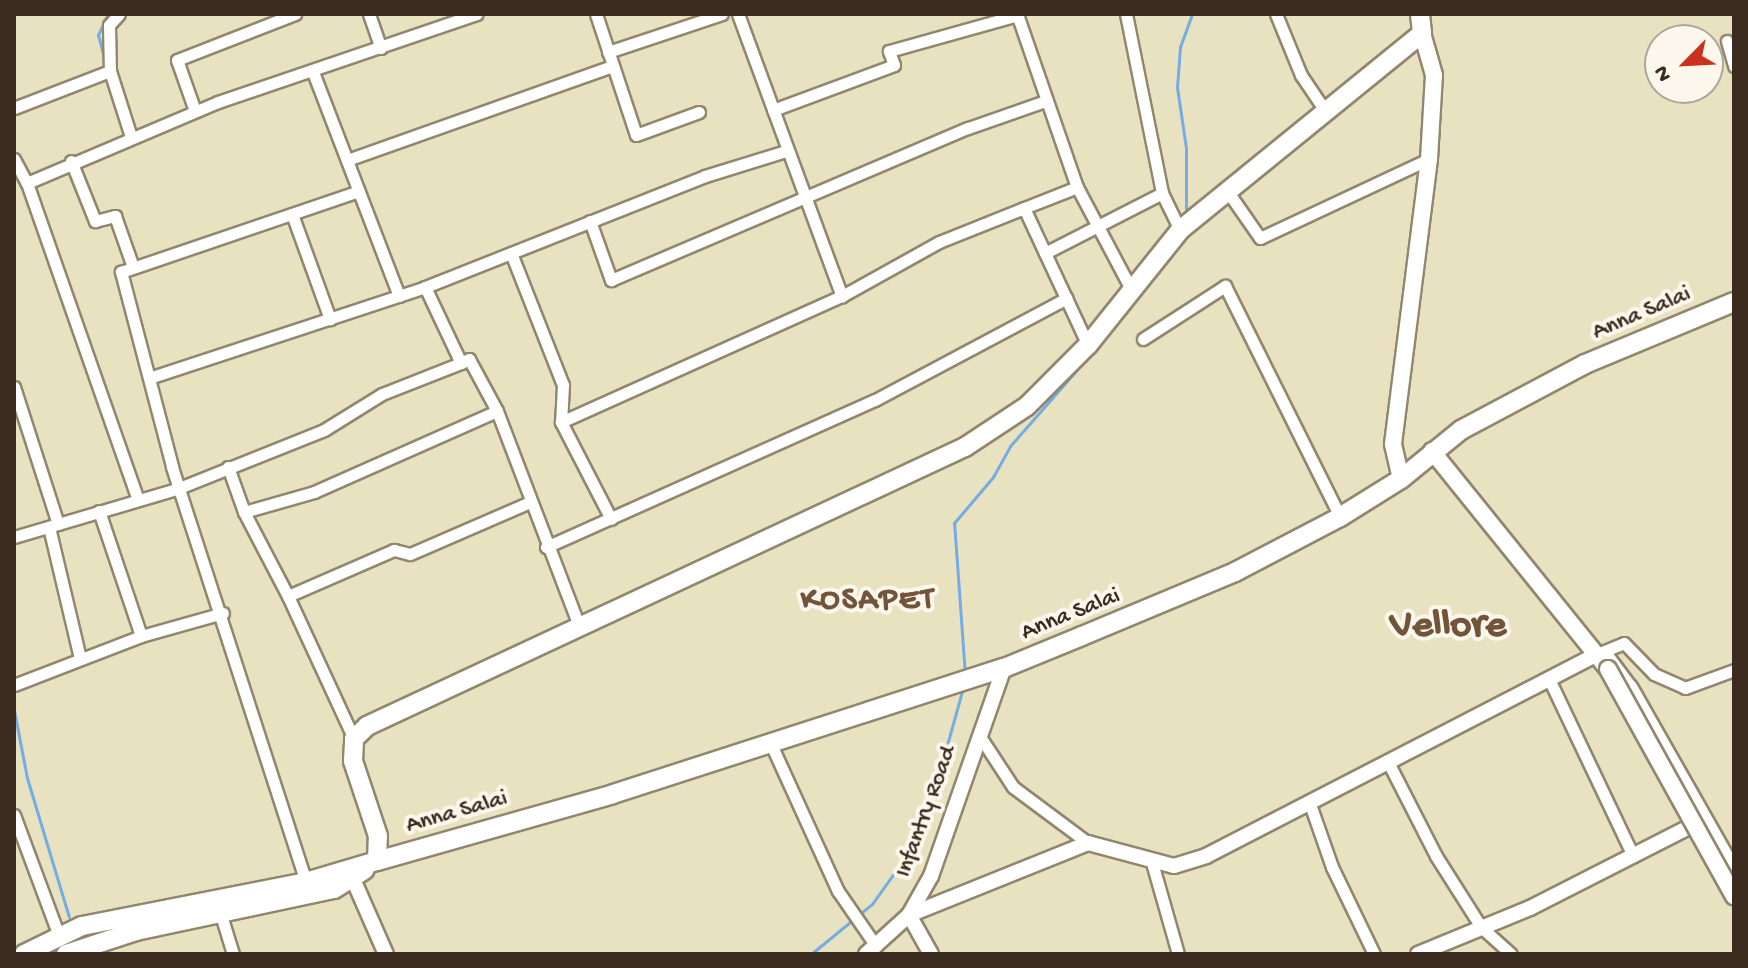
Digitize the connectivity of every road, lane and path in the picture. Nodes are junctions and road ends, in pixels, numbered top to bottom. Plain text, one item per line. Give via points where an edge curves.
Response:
1 (119, 14) edge
2 (295, 14) edge
3 (369, 14) edge
4 (476, 14) edge
5 (596, 14) edge
6 (722, 14) edge
7 (738, 14) edge
8 (1018, 14) edge
9 (1126, 14) edge
10 (1276, 14) edge
11 (1420, 14) edge
12 (1422, 33) junction
13 (1727, 41) dead end
14 (381, 48) junction
15 (608, 52) junction
16 (613, 66) junction
17 (1734, 66) edge
18 (110, 71) junction
19 (313, 72) junction
20 (1045, 101) junction
21 (14, 106) edge
22 (773, 110) junction
23 (195, 111) junction
24 (699, 112) dead end
25 (1326, 112) junction
26 (131, 137) junction
27 (786, 151) junction
28 (14, 159) edge
29 (1429, 159) junction
30 (347, 160) junction
31 (71, 161) junction
32 (27, 183) junction
33 (1077, 187) junction
34 (359, 191) junction
35 (1228, 192) junction
36 (1162, 193) junction
37 (804, 201) junction
38 (1024, 208) junction
39 (292, 214) junction
40 (590, 221) junction
41 (1093, 225) junction
42 (1180, 230) junction
43 (511, 253) junction
44 (1045, 253) junction
45 (133, 267) junction
46 (425, 287) junction
47 (1131, 289) junction
48 (399, 296) junction
49 (842, 296) junction
50 (1067, 298) junction
51 (1734, 302) edge
52 (330, 319) junction
53 (1143, 339) dead end
54 (1088, 345) junction
55 (461, 363) junction
56 (152, 377) junction
57 (14, 387) edge
58 (497, 411) junction
59 (561, 422) junction
60 (1432, 451) junction
61 (228, 467) junction
62 (1401, 479) junction
63 (179, 488) junction
64 (138, 500) junction
65 (530, 502) junction
66 (99, 511) junction
67 (244, 512) junction
68 (1340, 517) junction
69 (611, 519) junction
70 (53, 525) junction
71 (15, 533) edge
72 (546, 547) junction
73 (288, 596) junction
74 (223, 613) junction
75 (580, 628) junction
76 (141, 636) junction
77 (1597, 654) junction
78 (80, 658) junction
79 (1004, 668) junction
80 (1734, 670) edge
81 (1550, 681) junction
82 (14, 685) edge
83 (979, 735) junction
84 (354, 739) junction
85 (770, 742) junction
86 (1389, 764) junction
87 (1311, 807) junction
88 (14, 815) edge
89 (1708, 818) junction
90 (1088, 843) junction
91 (1633, 856) junction
92 (1151, 859) junction
93 (377, 861) junction
94 (1734, 870) edge
95 (353, 879) junction
96 (306, 882) junction
97 (1734, 896) edge
98 (221, 915) junction
99 (909, 915) junction
100 (1481, 927) junction
101 (59, 936) junction
102 (116, 946) edge
103 (871, 950) edge
104 (24, 954) edge
105 (66, 954) edge
106 (233, 954) edge
107 (386, 954) edge
108 (931, 954) edge
109 (1178, 954) edge
110 (1374, 954) edge
111 (1418, 954) edge
112 (1511, 954) edge

1 - 18 street via 109,25
2 - 23 street via 177,60
3 - 14 street
4 - 14 street
5 - 15 street
6 - 15 street
7 - 22 street
8 - 20 street
8 - 22 street via 889,51 894,65
9 - 36 street
10 - 25 street via 1301,75
11 - 12 main road
12 - 25 main road
12 - 29 main road via 1434,75
13 - 17 street
14 - 19 street
15 - 16 street
16 - 24 street via 636,135
16 - 30 street
18 - 21 street
18 - 26 street
19 - 23 street
19 - 30 street
20 - 33 street
20 - 37 street via 968,128
22 - 27 street
23 - 26 street
25 - 35 main road
26 - 31 street
27 - 37 street
27 - 40 street
28 - 32 street
29 - 35 street via 1260,238
29 - 62 main road via 1393,444
30 - 34 street
31 - 32 street
31 - 45 street via 95,221 115,216
32 - 64 street
33 - 38 street
33 - 41 street
34 - 39 street
34 - 48 street
35 - 42 main road
36 - 41 street
36 - 42 street
37 - 40 street via 611,280
37 - 49 street
38 - 44 street
38 - 49 street via 939,242
39 - 45 street
39 - 52 street
40 - 43 street
41 - 44 street
41 - 47 street
42 - 47 main road
43 - 46 street
43 - 59 street via 563,385
44 - 50 street
45 - 56 street via 121,272
46 - 48 street
46 - 55 street
47 - 54 main road
48 - 52 street
49 - 59 street
50 - 54 street
50 - 69 street via 875,400
51 - 60 main road, Anna Salai via 1585,364
52 - 56 street
53 - 68 street via 1225,286
54 - 75 main road via 1027,406 965,447
55 - 58 street via 469,359
55 - 61 street via 382,394 324,430
56 - 63 street
57 - 70 street
58 - 65 street
58 - 67 street via 314,492
59 - 69 street
60 - 62 main road, Anna Salai
60 - 77 main road
61 - 63 street
61 - 67 street
62 - 68 main road, Anna Salai
63 - 64 street
63 - 74 street
64 - 66 street
65 - 72 street
65 - 73 street via 410,554 394,550
66 - 70 street
66 - 76 street
67 - 73 street
68 - 79 main road, Anna Salai via 1235,572
69 - 72 street
70 - 71 street
70 - 78 street
72 - 75 street
73 - 84 street
74 - 76 street
74 - 96 street
75 - 84 main road via 367,726
76 - 78 street
77 - 80 street via 1624,643 1654,674 1685,688
77 - 81 street
77 - 89 street via 1607,657 1630,687
77 - 97 main road, bridge
78 - 82 street
79 - 83 street, Infantry Road
79 - 85 main road, Anna Salai
81 - 86 street
81 - 91 street
83 - 90 street via 1013,787
83 - 99 street, Infantry Road via 931,876
84 - 93 main road via 353,761 378,836
85 - 93 main road, Anna Salai via 613,794
85 - 103 street
86 - 87 street
86 - 100 street via 1436,856
87 - 92 street via 1206,856 1174,866
87 - 110 street via 1332,867
88 - 101 street
89 - 91 street
89 - 94 street
90 - 92 street
90 - 99 street
91 - 100 street
92 - 109 street
93 - 95 main road, Anna Salai
93 - 96 main road, Anna Salai
95 - 98 main road, Anna Salai via 334,889
95 - 107 street
96 - 101 main road, Anna Salai via 82,926
98 - 102 main road, Anna Salai
98 - 106 street
99 - 103 street, Infantry Road
99 - 108 street
100 - 111 street
100 - 112 street
101 - 104 main road, Anna Salai
102 - 105 main road, Anna Salai

